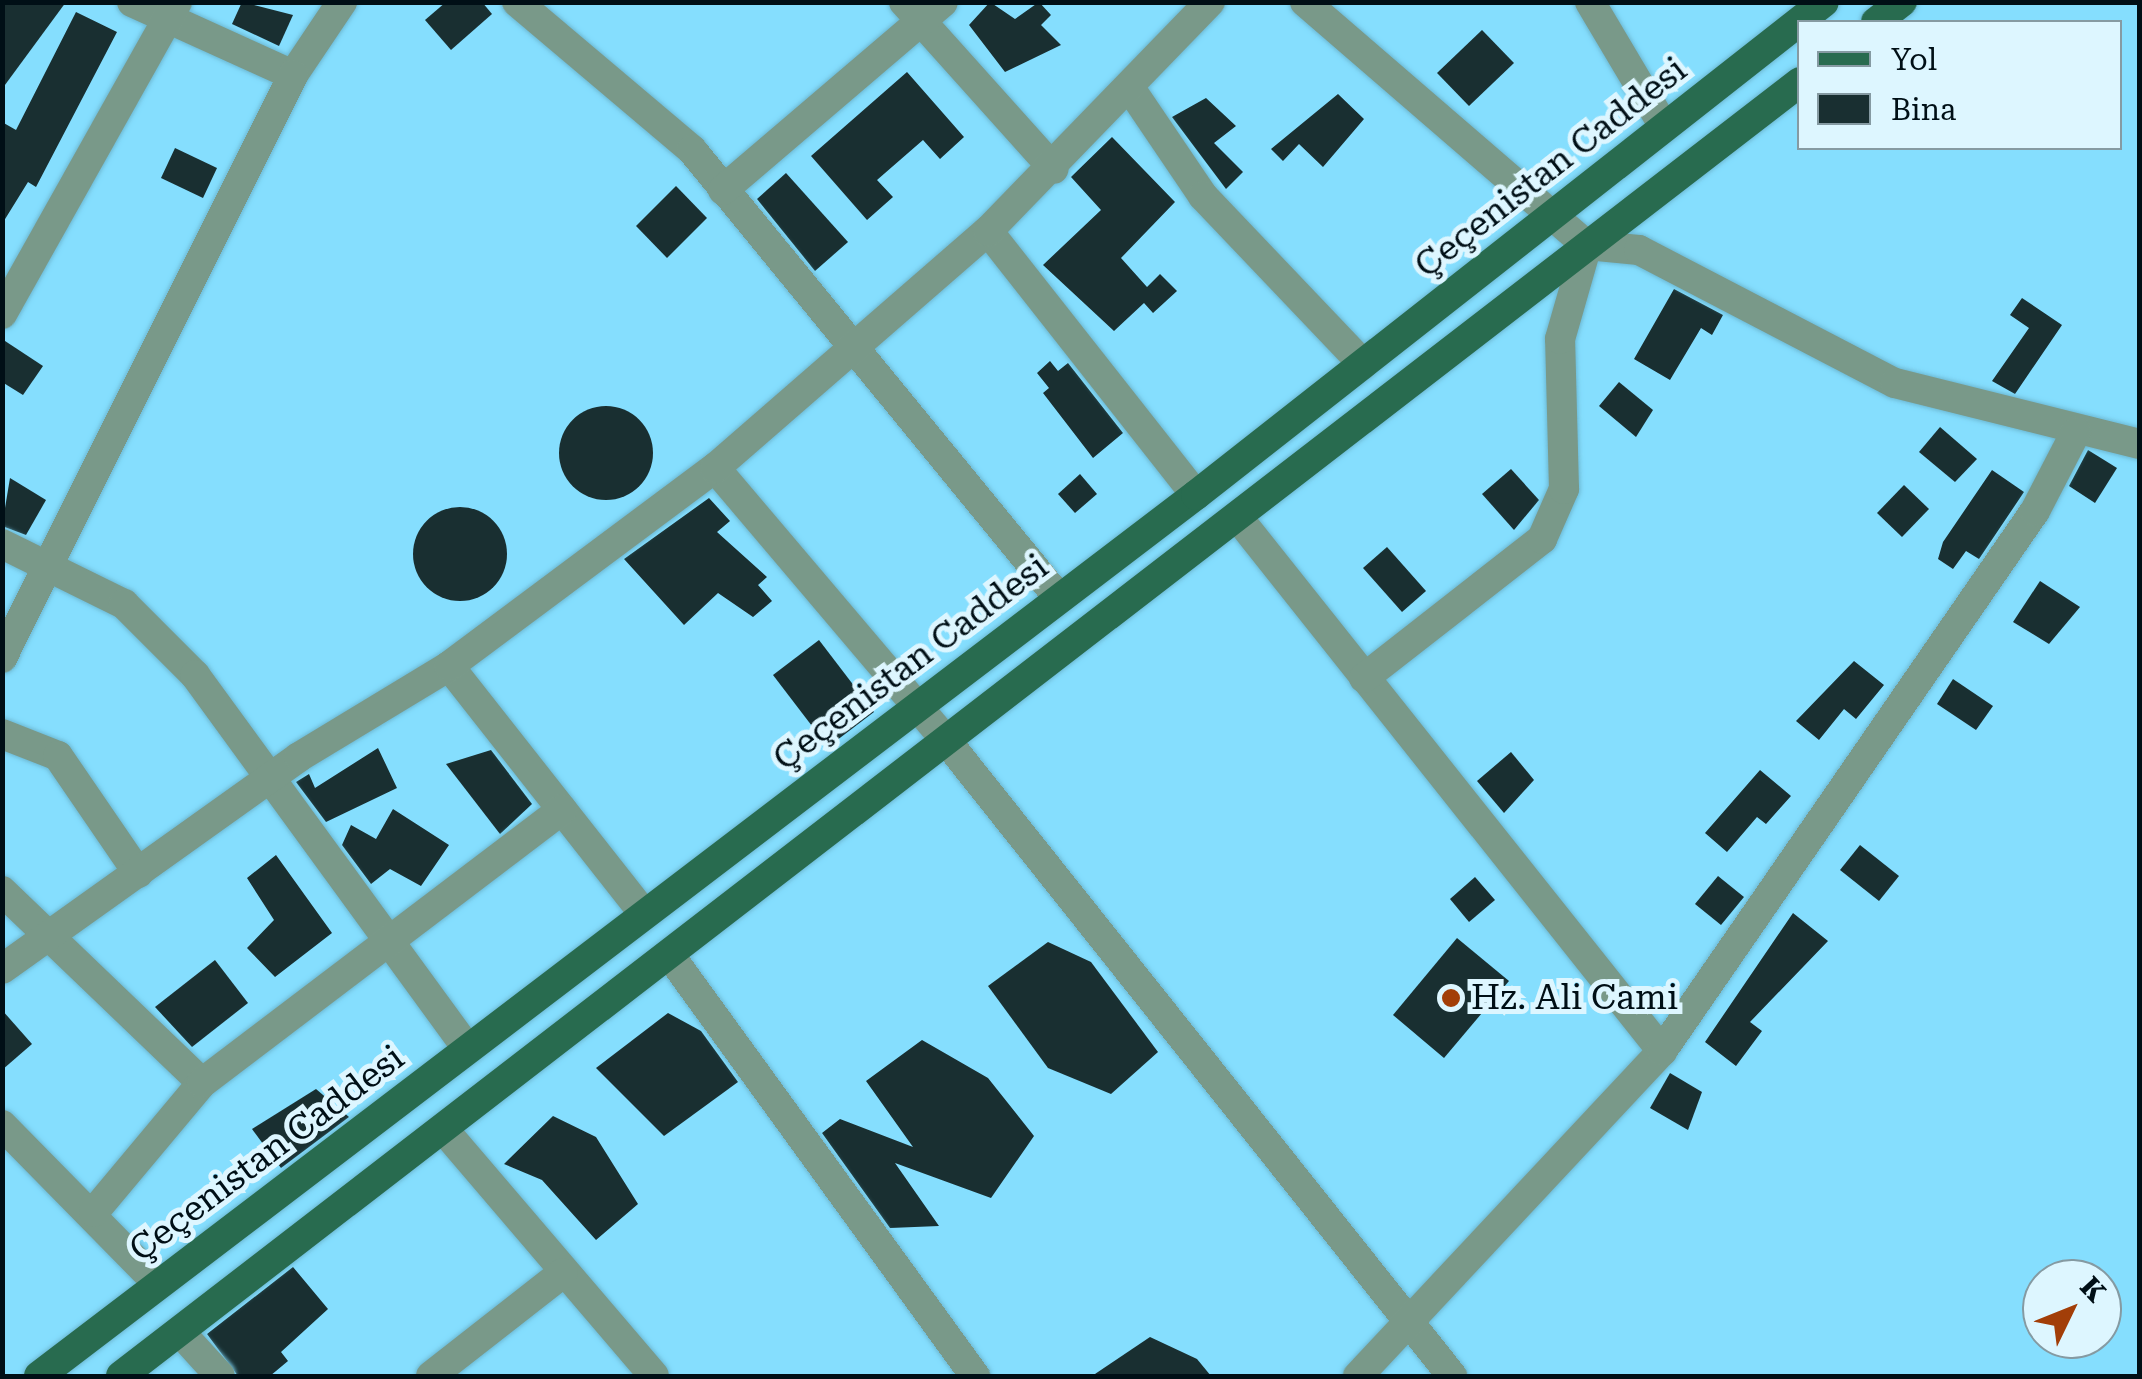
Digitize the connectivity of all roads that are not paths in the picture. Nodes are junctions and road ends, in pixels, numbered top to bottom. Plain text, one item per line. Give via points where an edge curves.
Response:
1 (132, 2) edge
2 (342, 2) edge
3 (517, 2) edge
4 (1210, 2) edge
5 (1305, 2) edge
6 (1590, 2) edge
7 (1824, 2) edge
8 (1902, 2) edge
9 (922, 8) edge
10 (173, 12) edge
11 (1800, 20) edge
12 (1879, 20) edge
13 (1797, 23) edge
14 (293, 75) junction
15 (1797, 84) edge
16 (1132, 91) junction
17 (1663, 125) junction
18 (1054, 169) junction
19 (723, 190) junction
20 (1550, 216) junction
21 (988, 232) junction
22 (1587, 245) junction
23 (4, 309) edge
24 (852, 356) junction
25 (1363, 364) junction
26 (2076, 432) junction
27 (2140, 444) edge
28 (715, 468) junction
29 (1196, 495) junction
30 (1238, 519) junction
31 (2, 544) edge
32 (49, 567) junction
33 (1058, 598) junction
34 (2, 658) edge
35 (449, 666) junction
36 (1364, 678) junction
37 (916, 706) junction
38 (2, 734) edge
39 (949, 744) junction
40 (266, 783) junction
41 (562, 810) junction
42 (138, 873) junction
43 (2, 891) edge
44 (644, 914) junction
45 (47, 938) junction
46 (385, 940) junction
47 (670, 957) junction
48 (2, 969) edge
49 (468, 1048) junction
50 (1662, 1051) junction
51 (202, 1083) junction
52 (2, 1125) edge
53 (444, 1130) junction
54 (94, 1212) junction
55 (562, 1273) junction
56 (158, 1284) junction
57 (1408, 1323) junction
58 (180, 1332) junction
59 (38, 1376) edge
60 (121, 1376) edge
61 (220, 1376) edge
62 (431, 1376) edge
63 (654, 1376) edge
64 (975, 1376) edge
65 (1358, 1376) edge
66 (1452, 1376) edge

1 - 10 street
2 - 14 street
3 - 19 street via 616,78
4 - 16 street
5 - 20 street
6 - 17 street
7 - 11 main road, Çeçenistan Caddesi
8 - 12 main road
9 - 18 street
9 - 19 street
10 - 14 street
10 - 23 street
13 - 17 main road, Çeçenistan Caddesi
14 - 32 street
15 - 22 main road
16 - 18 street
16 - 25 street via 1203,196
17 - 20 main road, Çeçenistan Caddesi
18 - 21 street
19 - 24 street
20 - 22 street
20 - 25 main road, Çeçenistan Caddesi
21 - 24 street
21 - 29 street
22 - 26 street via 1639,250 1896,384
22 - 30 main road
22 - 36 street via 1560,339 1564,489 1542,540
24 - 28 street
24 - 33 street
25 - 29 main road, Çeçenistan Caddesi
26 - 27 street
26 - 50 street via 2034,511
28 - 35 street
28 - 37 street
29 - 33 main road, Çeçenistan Caddesi
30 - 36 street
30 - 39 main road
31 - 32 street
32 - 34 street
32 - 40 street via 124,604 195,676
33 - 37 main road, Çeçenistan Caddesi
35 - 40 street
35 - 41 street
36 - 50 street
37 - 39 street
37 - 44 main road, Çeçenistan Caddesi
38 - 42 street via 58,756
39 - 47 main road
39 - 57 street
40 - 42 street
40 - 46 street
41 - 44 street
41 - 46 street
42 - 45 street
43 - 45 street
44 - 49 main road, Çeçenistan Caddesi
45 - 48 street
45 - 51 street
46 - 49 street
46 - 51 street
47 - 53 main road
47 - 64 street
49 - 56 main road, Çeçenistan Caddesi
50 - 57 street
51 - 54 street
52 - 54 street
53 - 55 street
53 - 58 main road
54 - 56 street
55 - 62 street
55 - 63 street
56 - 59 main road, Çeçenistan Caddesi
57 - 65 street
57 - 66 street
58 - 60 main road
58 - 61 street

